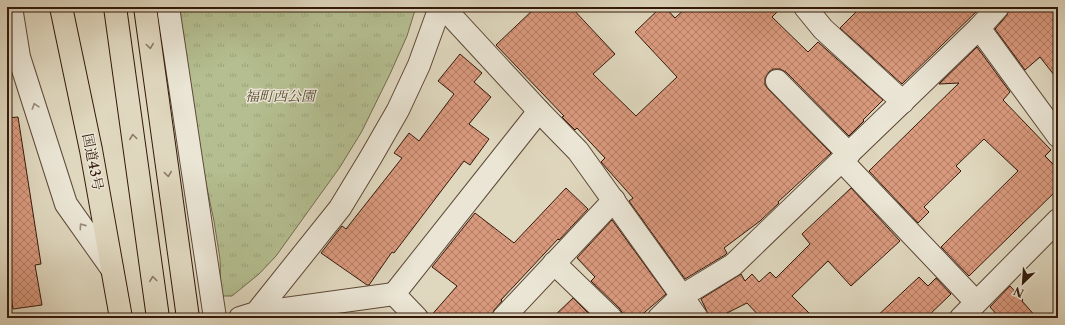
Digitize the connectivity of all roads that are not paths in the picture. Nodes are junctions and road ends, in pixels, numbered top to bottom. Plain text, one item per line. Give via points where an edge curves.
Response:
1 (11, 7) edge
2 (62, 7) edge
3 (115, 7) edge
4 (145, 7) edge
5 (168, 7) edge
6 (440, 7) edge
7 (443, 7) edge
8 (805, 7) edge
9 (998, 7) edge
10 (979, 28) junction
11 (777, 82) dead end
12 (903, 102) junction
13 (539, 111) junction
14 (1058, 136) edge
15 (845, 158) junction
16 (614, 200) junction
17 (1058, 220) edge
18 (554, 263) junction
19 (112, 269) junction
20 (394, 294) junction
21 (682, 296) junction
22 (976, 302) junction
23 (248, 316) edge
24 (121, 318) edge
25 (158, 318) edge
26 (188, 318) edge
27 (215, 318) edge
28 (417, 318) edge
29 (503, 318) edge
30 (611, 318) edge
31 (659, 318) edge
32 (697, 318) edge
33 (961, 318) edge

19 -> 1 street via 66,204 19,56
2 - 19 highway, 国道43号
25 -> 3 highway
4 -> 26 highway
5 - 27 street
6 - 23 street via 419,65 398,110 340,208
7 - 13 street
8 - 12 street via 823,29
9 - 10 street
10 - 12 street
10 - 14 street
11 - 15 street
12 - 15 street
13 - 16 street via 578,151
13 - 20 street
15 - 21 street via 733,265
15 - 22 street
16 - 18 street
16 - 21 street
17 - 22 street
18 - 29 street
18 - 30 street
19 - 24 highway, 国道43号
20 - 23 street
20 - 28 street
21 - 31 street
21 - 32 street
22 - 33 street

